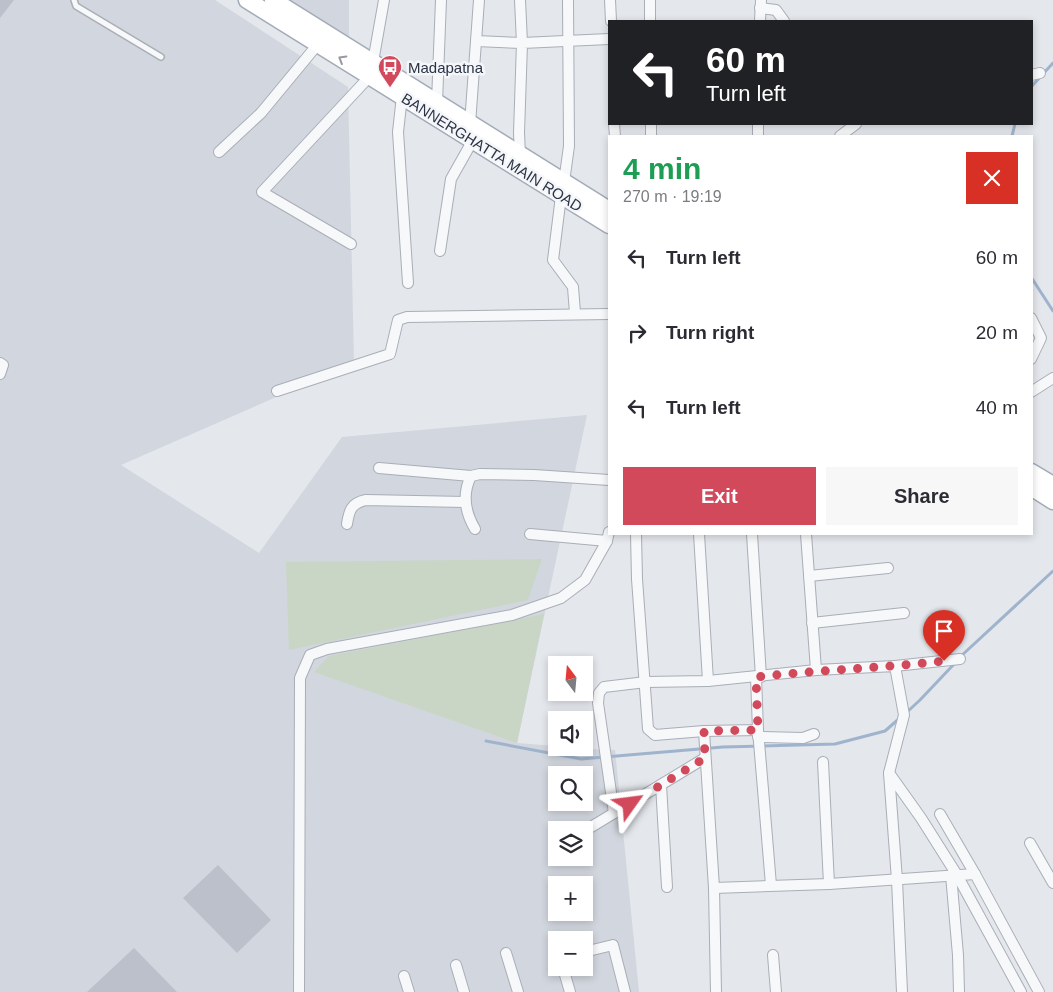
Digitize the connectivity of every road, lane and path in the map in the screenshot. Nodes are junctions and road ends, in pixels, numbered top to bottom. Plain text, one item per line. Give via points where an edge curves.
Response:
1 (74, 0) edge
2 (247, 0) edge
3 (273, 0) edge
4 (384, 0) edge
5 (441, 0) edge
6 (479, 0) edge
7 (520, 0) edge
8 (568, 0) edge
9 (610, 0) edge
10 (650, 0) edge
11 (761, 4) edge
12 (611, 20) edge
13 (650, 20) edge
14 (760, 20) edge
15 (783, 20) edge
16 (608, 39) edge
17 (476, 41) junction
18 (569, 41) junction
19 (522, 43) junction
20 (318, 44) junction
21 (161, 57) dead end
22 (372, 69) junction
23 (402, 96) junction
24 (437, 102) junction
25 (470, 124) junction
26 (855, 125) edge
27 (841, 135) edge
28 (474, 140) junction
29 (219, 152) dead end
30 (520, 155) junction
31 (562, 189) junction
32 (608, 210) edge
33 (608, 224) edge
34 (352, 244) dead end
35 (440, 251) dead end
36 (408, 283) dead end
37 (575, 313) junction
38 (608, 314) edge
39 (1033, 322) edge
40 (1033, 355) edge
41 (0, 363) edge
42 (0, 374) edge
43 (1053, 378) edge
44 (277, 391) dead end
45 (1033, 391) edge
46 (379, 468) dead end
47 (1033, 473) edge
48 (471, 476) junction
49 (608, 480) edge
50 (1053, 485) edge
51 (1033, 488) edge
52 (1053, 501) edge
53 (465, 502) junction
54 (347, 524) dead end
55 (475, 529) dead end
56 (530, 534) dead end
57 (636, 535) edge
58 (699, 535) edge
59 (752, 535) edge
60 (806, 535) edge
61 (608, 536) edge
62 (888, 568) dead end
63 (809, 576) junction
64 (904, 613) dead end
65 (812, 623) junction
66 (960, 659) dead end
67 (896, 666) junction
68 (816, 670) junction
69 (759, 677) junction
70 (708, 681) junction
71 (646, 682) junction
72 (704, 731) junction
73 (758, 734) junction
74 (814, 734) dead end
75 (705, 758) junction
76 (823, 762) dead end
77 (888, 773) junction
78 (661, 785) junction
79 (614, 813) junction
80 (940, 814) dead end
81 (593, 826) edge
82 (1030, 843) dead end
83 (975, 874) junction
84 (954, 875) junction
85 (897, 880) junction
86 (1053, 883) edge
87 (829, 884) junction
88 (771, 885) junction
89 (667, 887) dead end
90 (714, 888) junction
91 (593, 950) edge
92 (506, 953) dead end
93 (773, 955) dead end
94 (456, 965) dead end
95 (404, 976) dead end
96 (565, 976) edge
97 (299, 992) edge
98 (410, 992) edge
99 (464, 992) edge
100 (518, 992) edge
101 (570, 992) edge
102 (625, 992) edge
103 (716, 992) edge
104 (776, 992) edge
105 (902, 992) edge
106 (959, 992) edge
107 (1021, 992) edge
108 (1039, 992) edge

1 - 21 lane via 76,6
2 - 20 main road, BANNERGHATTA MAIN ROAD
3 - 22 main road
4 - 22 street
5 - 24 street
6 - 17 street
7 - 19 street
8 - 18 street
9 - 12 street
10 - 13 street
11 - 14 street
11 - 15 street via 776,10
16 - 18 street
17 - 19 street
17 - 25 street
18 - 19 street
18 - 31 street via 569,146
19 - 30 street
22 -> 20 main road, BANNERGHATTA MAIN ROAD
20 - 29 street via 260,113
22 - 23 main road, BANNERGHATTA MAIN ROAD
22 - 24 main road
22 - 34 street via 262,192
23 - 28 main road, BANNERGHATTA MAIN ROAD
23 - 36 street via 398,132
24 - 25 main road
25 - 30 main road
26 - 27 street
28 - 31 main road, BANNERGHATTA MAIN ROAD
28 - 35 street via 451,179
30 - 31 main road
31 - 32 main road
31 - 33 main road, BANNERGHATTA MAIN ROAD
31 - 37 street via 553,260 573,286
37 - 38 street
37 - 44 street via 407,317 398,320 390,354
39 - 40 street via 1041,338
41 - 42 street via 3,365
43 - 45 street
46 - 48 street
47 - 50 main road
48 - 49 street via 534,475
48 - 53 street
51 - 52 main road
53 - 54 street via 366,500 353,505
53 - 55 street via 467,517
56 - 61 street
57 - 71 street
58 - 70 street
59 - 69 street
60 - 63 street
61 - 97 street via 585,580 561,598 512,615 327,648 310,655 300,678
62 - 63 street
63 - 65 street
64 - 65 street
65 - 68 street
66 - 67 street
67 - 68 street
67 - 77 street via 904,715
68 - 69 street
69 - 70 street
69 - 73 street
70 - 71 street
71 - 72 street via 648,729 655,735
71 - 79 street via 604,687 599,694
72 - 73 street
72 - 75 street
73 - 74 street via 803,738
73 - 88 street
75 - 78 street
75 - 90 street
76 - 87 street
77 - 84 street
77 - 85 street
78 - 79 street
78 - 89 street
79 - 81 street
80 - 83 street
82 - 86 street
83 - 84 street
83 - 108 street
84 - 85 street
84 - 106 street
84 - 107 street
85 - 87 street
85 - 105 street
87 - 88 street
88 - 90 street
90 - 103 street
91 - 102 street via 612,945
92 - 100 street
93 - 104 street
94 - 99 street
95 - 98 street
96 - 101 street

